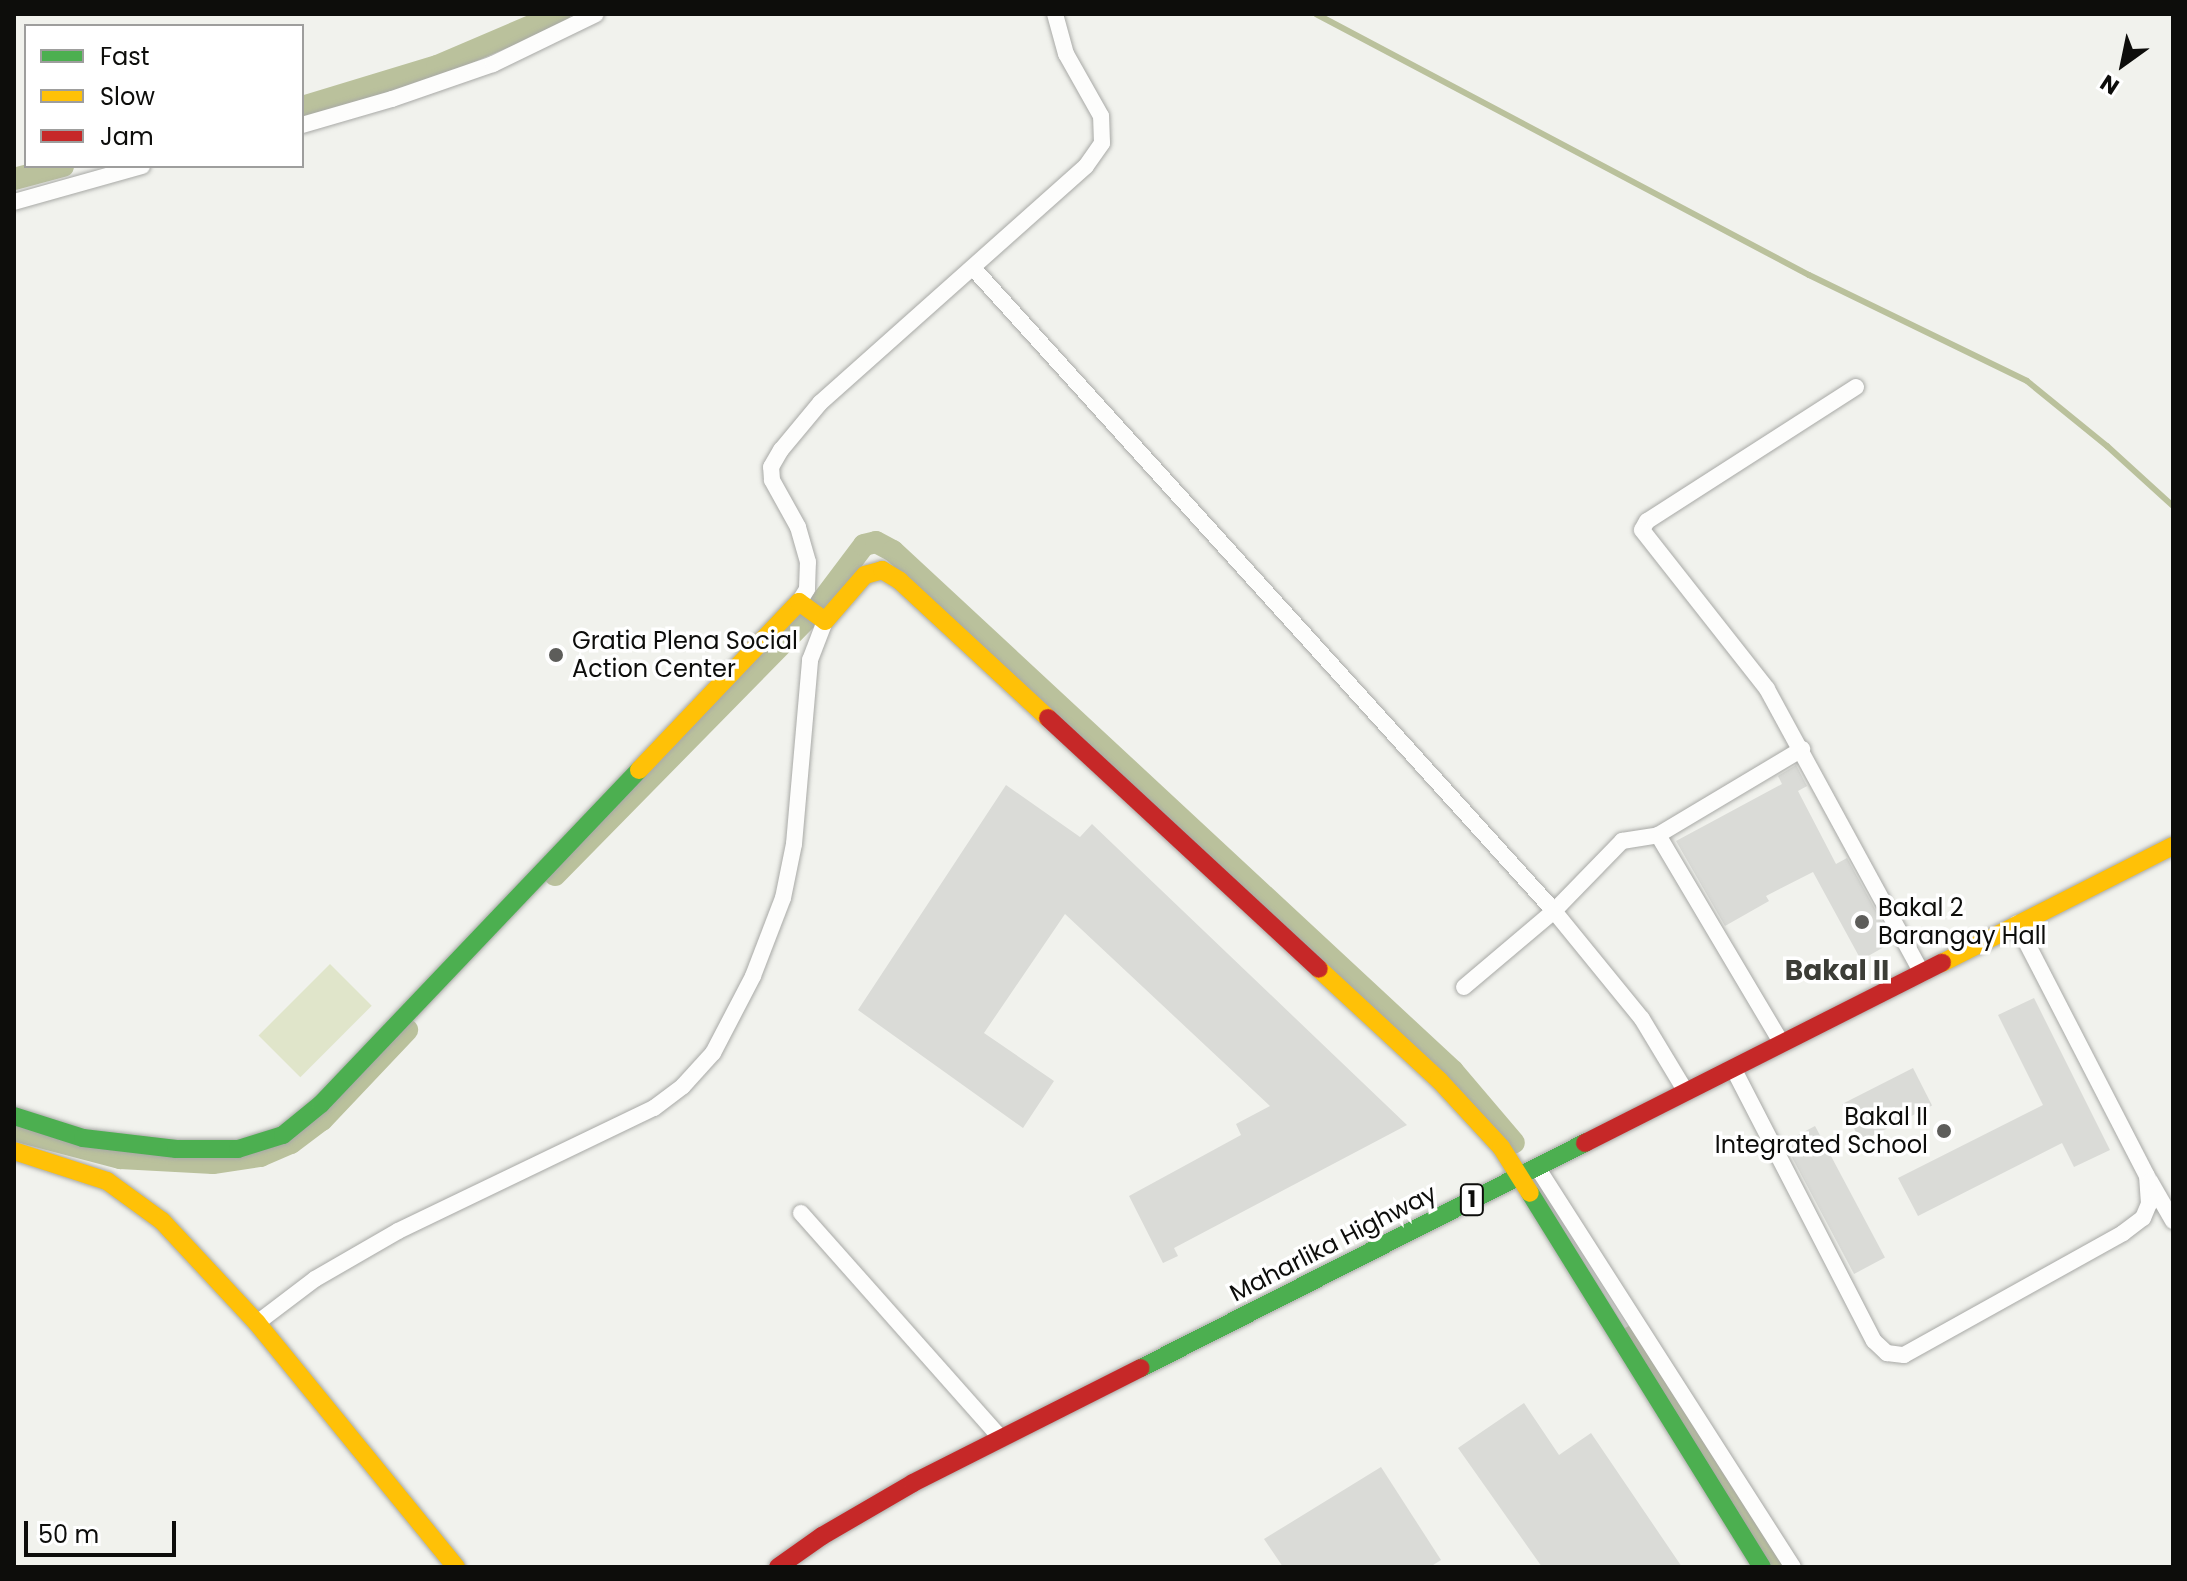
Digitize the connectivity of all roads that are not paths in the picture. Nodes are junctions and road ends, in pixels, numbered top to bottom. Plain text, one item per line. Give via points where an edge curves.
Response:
1 (596, 14) edge
2 (1055, 14) edge
3 (304, 124) edge
4 (135, 168) edge
5 (14, 202) edge
6 (974, 269) junction
7 (1856, 387) dead end
8 (799, 602) junction
9 (825, 621) junction
10 (1802, 749) junction
11 (1658, 835) junction
12 (2173, 846) edge
13 (1554, 911) junction
14 (2017, 924) junction
15 (1922, 973) junction
16 (1464, 987) dead end
17 (1782, 1044) junction
18 (1733, 1068) junction
19 (1686, 1092) junction
20 (14, 1116) edge
21 (14, 1151) edge
22 (1529, 1171) junction
23 (2147, 1176) junction
24 (801, 1213) dead end
25 (2173, 1221) edge
26 (257, 1323) junction
27 (1001, 1438) junction
28 (456, 1567) edge
29 (778, 1567) edge
30 (1762, 1567) edge
31 (1793, 1567) edge

1 - 3 street via 493,64
2 - 6 street via 1066,54 1101,116 1102,143 1086,166
4 - 5 street
6 - 8 street via 820,403 773,462 772,480 798,527 808,562 808,583
6 - 13 street
7 - 10 street via 1642,527 1644,538 1754,669
8 - 9 main road
8 - 20 main road via 321,1104 283,1135 238,1149 176,1149 83,1138
9 - 22 main road via 871,572 882,570 900,581 1439,1080
9 - 26 street via 810,660 794,844 783,898 753,976 713,1053 654,1108 398,1231 315,1279
10 - 11 street
10 - 15 street
11 - 13 street via 1622,841
11 - 17 street
12 - 14 main road, Maharlika Highway / 1
13 - 16 street
13 - 19 street via 1642,1019
14 - 15 main road, Maharlika Highway / 1
14 - 23 street
15 - 17 main road, Maharlika Highway / 1
17 - 18 main road, Maharlika Highway / 1
18 - 19 main road, Maharlika Highway / 1
18 - 23 street via 1874,1341 1894,1356 1908,1353 2131,1228 2148,1209
19 - 22 main road, Maharlika Highway / 1
21 - 26 main road via 107,1181 135,1199
22 - 27 main road, Maharlika Highway / 1
22 - 30 main road
22 - 31 street
23 - 25 street
24 - 27 street
26 - 28 main road
27 - 29 main road, Maharlika Highway / 1 via 864,1511

